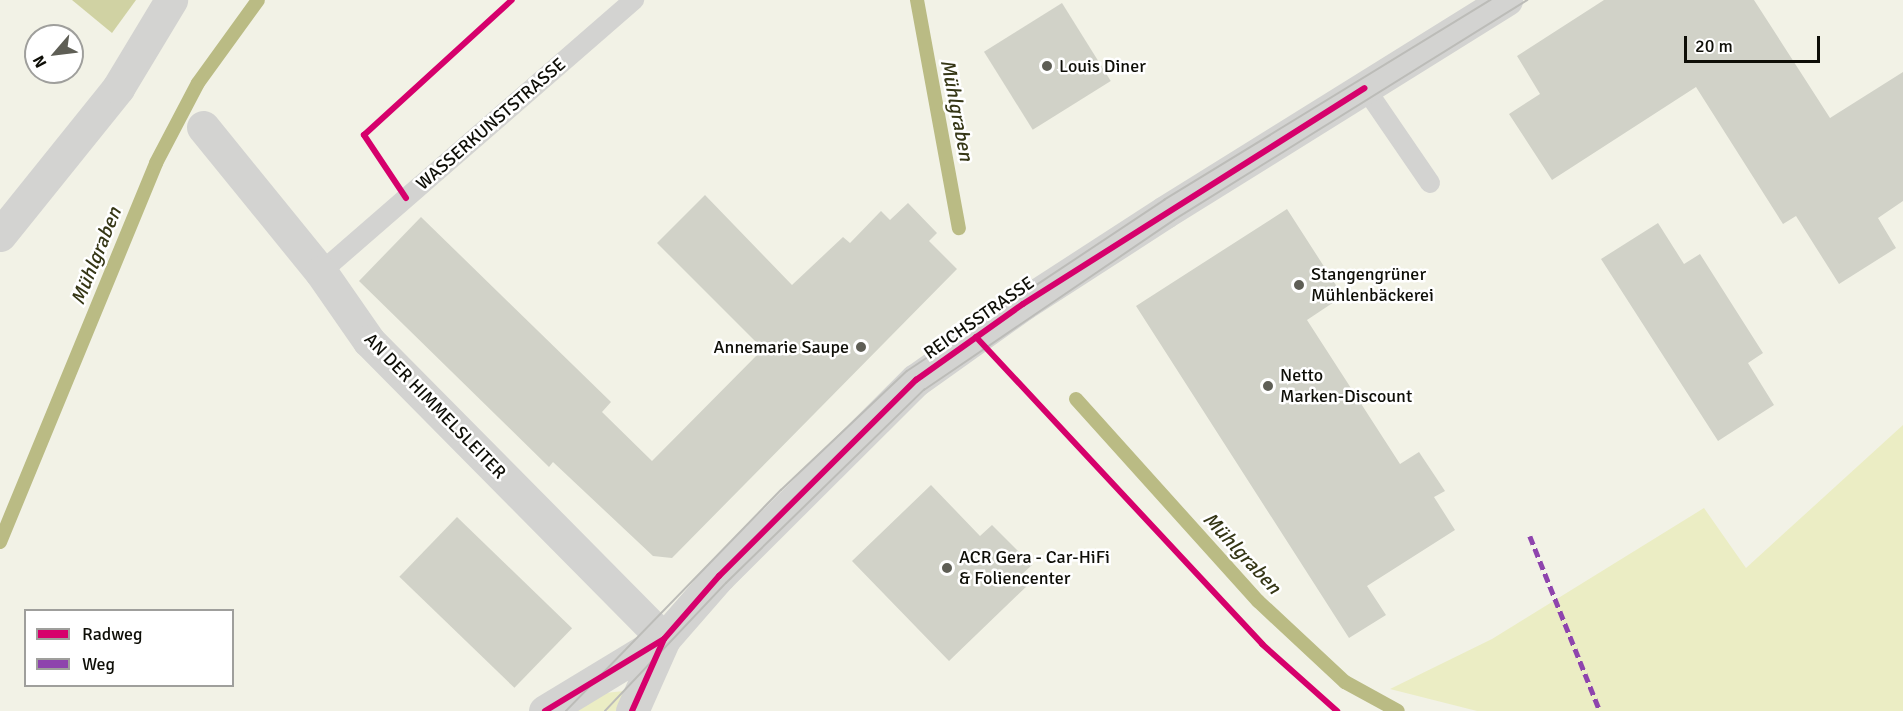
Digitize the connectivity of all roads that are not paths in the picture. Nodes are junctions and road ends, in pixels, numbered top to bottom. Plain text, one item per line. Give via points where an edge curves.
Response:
1 (171, 0) edge
2 (634, 0) edge
3 (1506, 0) edge
4 (1365, 88) junction
5 (203, 127) dead end
6 (1430, 183) dead end
7 (0, 235) edge
8 (321, 272) junction
9 (664, 639) junction
10 (544, 711) edge
11 (632, 711) edge

1 - 7 main road via 118,88
2 - 8 lane, WASSERKUNSTSTRASSE
3 - 4 main road, REICHSSTRASSE
4 - 6 lane
4 - 9 main road, REICHSSTRASSE via 1023,304 916,381 719,576
5 - 8 main road, AN DER HIMMELSLEITER
8 - 9 main road, AN DER HIMMELSLEITER via 369,341
9 - 10 main road, REICHSSTRASSE
9 - 11 main road, REICHSSTRASSE

